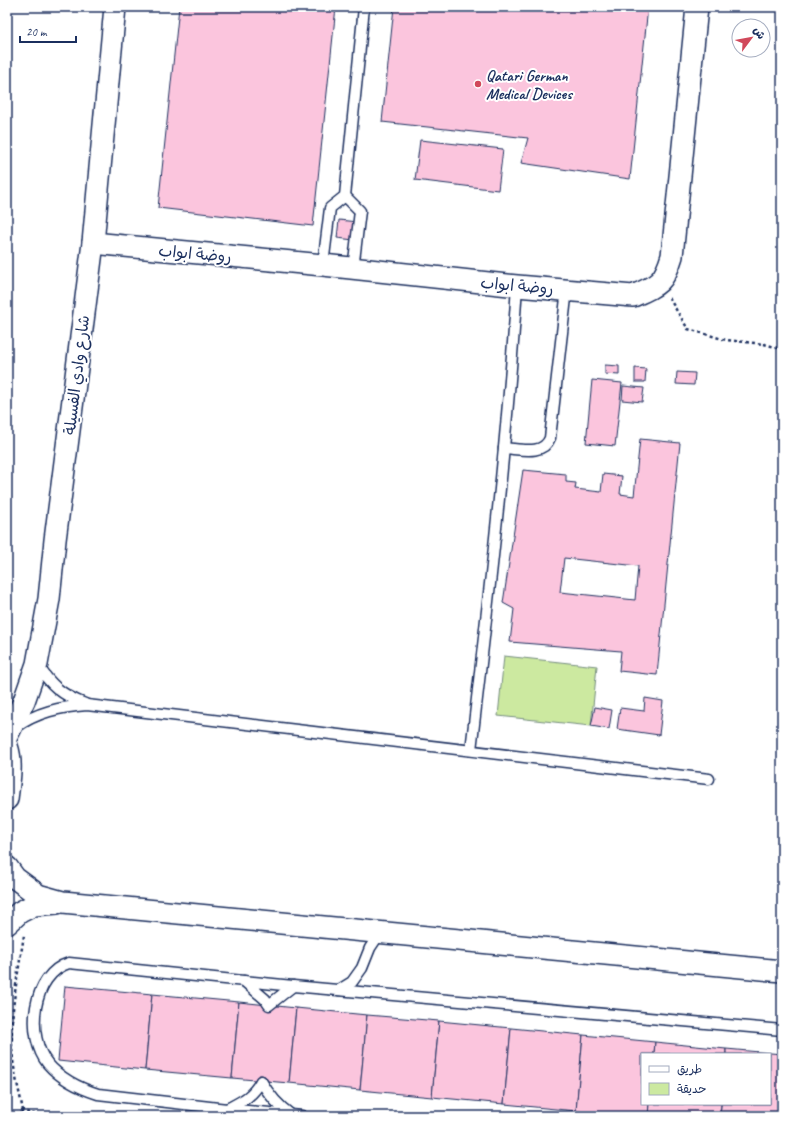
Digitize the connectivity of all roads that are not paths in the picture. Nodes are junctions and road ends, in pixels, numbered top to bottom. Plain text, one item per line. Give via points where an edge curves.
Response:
1 (116, 7) edge
2 (364, 7) edge
3 (697, 7) edge
4 (345, 196) junction
5 (93, 243) junction
6 (323, 265) junction
7 (353, 269) junction
8 (517, 286) junction
9 (567, 289) junction
10 (504, 448) junction
11 (36, 664) junction
12 (87, 704) junction
13 (7, 735) edge
14 (7, 746) edge
15 (471, 750) junction
16 (709, 779) dead end
17 (7, 800) edge
18 (7, 867) edge
19 (63, 902) junction
20 (7, 924) edge
21 (380, 933) junction
22 (782, 971) edge
23 (244, 981) junction
24 (293, 986) junction
25 (339, 990) junction
26 (782, 1030) edge
27 (227, 1109) junction
28 (297, 1116) edge

1 - 5 street, شارع وادي الفسيلة
2 - 4 lane
3 - 9 street, روضة ابواب via 672,256 667,273 659,282 633,296
4 - 6 lane via 330,208
4 - 7 lane via 360,211
5 - 6 street, روضة ابواب
5 - 11 street, شارع وادي الفسيلة via 49,600
6 - 7 street, روضة ابواب
7 - 8 street, روضة ابواب
8 - 9 street, روضة ابواب
8 - 10 lane
9 - 10 lane via 550,438 546,446 538,450
10 - 15 lane
11 - 12 lane via 57,690 71,699
11 - 13 street, شارع وادي الفسيلة via 24,702
12 - 13 lane via 44,712
12 - 15 lane
14 - 17 street via 10,765
15 - 16 lane
18 - 19 street via 15,878 38,895
19 - 20 street via 34,905 20,912
19 - 21 street
21 - 22 street
21 - 25 lane via 352,982
23 - 24 lane
23 - 24 lane via 269,1005
23 - 27 lane via 69,963 60,965 47,979 35,1008 35,1034 42,1054 59,1074 74,1084 98,1094
24 - 25 lane
25 - 26 lane
27 - 28 lane
27 - 28 lane via 256,1091 261,1081 280,1107

